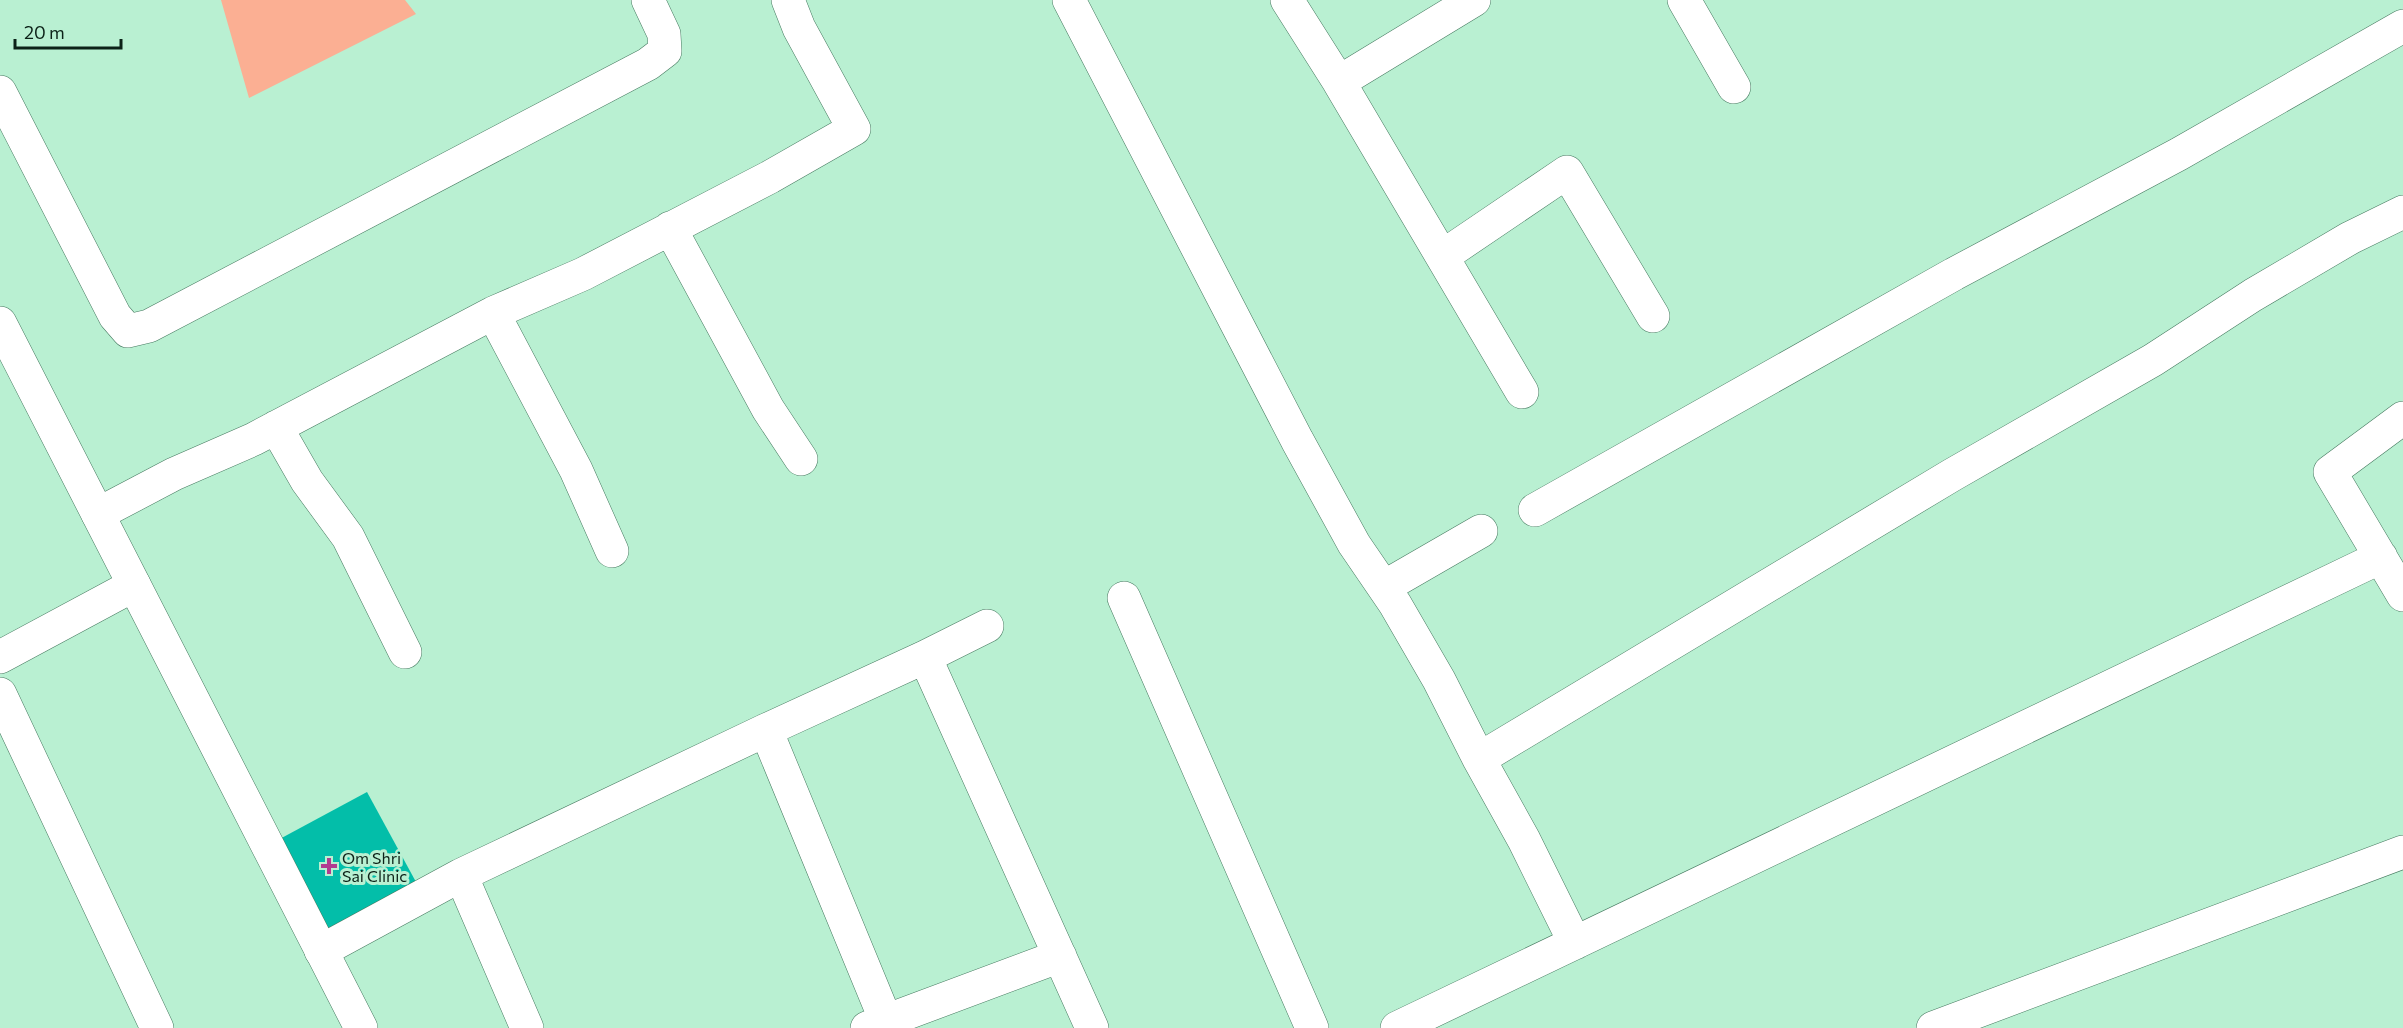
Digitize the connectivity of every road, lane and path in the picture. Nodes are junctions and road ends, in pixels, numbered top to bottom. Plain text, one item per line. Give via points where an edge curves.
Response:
1 (648, 0) edge
2 (788, 0) edge
3 (1069, 0) edge
4 (1287, 0) edge
5 (1474, 0) edge
6 (1684, 0) edge
7 (2403, 26) edge
8 (1339, 82) junction
9 (1734, 87) dead end
10 (0, 93) edge
11 (2403, 212) edge
12 (670, 228) junction
13 (1443, 256) junction
14 (493, 313) junction
15 (1653, 316) dead end
16 (0, 323) edge
17 (1522, 392) dead end
18 (2403, 418) edge
19 (276, 427) junction
20 (801, 459) dead end
21 (1535, 510) dead end
22 (98, 514) junction
23 (1481, 531) dead end
24 (612, 551) dead end
25 (2381, 557) junction
26 (134, 585) junction
27 (1384, 587) junction
28 (2403, 595) edge
29 (1124, 598) dead end
30 (987, 626) dead end
31 (405, 652) dead end
32 (0, 657) edge
33 (925, 657) junction
34 (0, 694) edge
35 (766, 730) junction
36 (1479, 759) junction
37 (2403, 852) edge
38 (461, 875) junction
39 (1575, 943) junction
40 (321, 951) junction
41 (1060, 956) junction
42 (876, 1024) edge
43 (157, 1028) edge
44 (361, 1028) edge
45 (527, 1028) edge
46 (1092, 1028) edge
47 (1312, 1028) edge
48 (1397, 1028) edge
49 (1933, 1028) edge

1 - 10 street via 664,33 665,51 648,64 149,326 128,331 115,316
2 - 12 street via 854,129
3 - 27 street via 1297,440 1354,544
4 - 8 street
5 - 8 street
6 - 9 street
7 - 21 street
8 - 13 street
11 - 36 street via 2350,237 2153,360 1942,481
12 - 14 street via 583,274
12 - 20 street via 768,409
13 - 15 street via 1567,172
13 - 17 street
14 - 19 street
14 - 24 street via 576,470
16 - 22 street
18 - 25 street via 2330,472
19 - 22 street
19 - 31 street via 307,481 348,537
22 - 26 street
23 - 27 street
25 - 28 street
25 - 39 street
26 - 32 street
26 - 40 street
27 - 36 street via 1439,680
29 - 47 street
30 - 33 street
33 - 35 street
33 - 41 street
34 - 43 street
35 - 38 street
35 - 42 street
36 - 39 street
37 - 49 street
38 - 40 street
38 - 45 street
39 - 48 street
40 - 44 street
41 - 42 street
41 - 46 street

